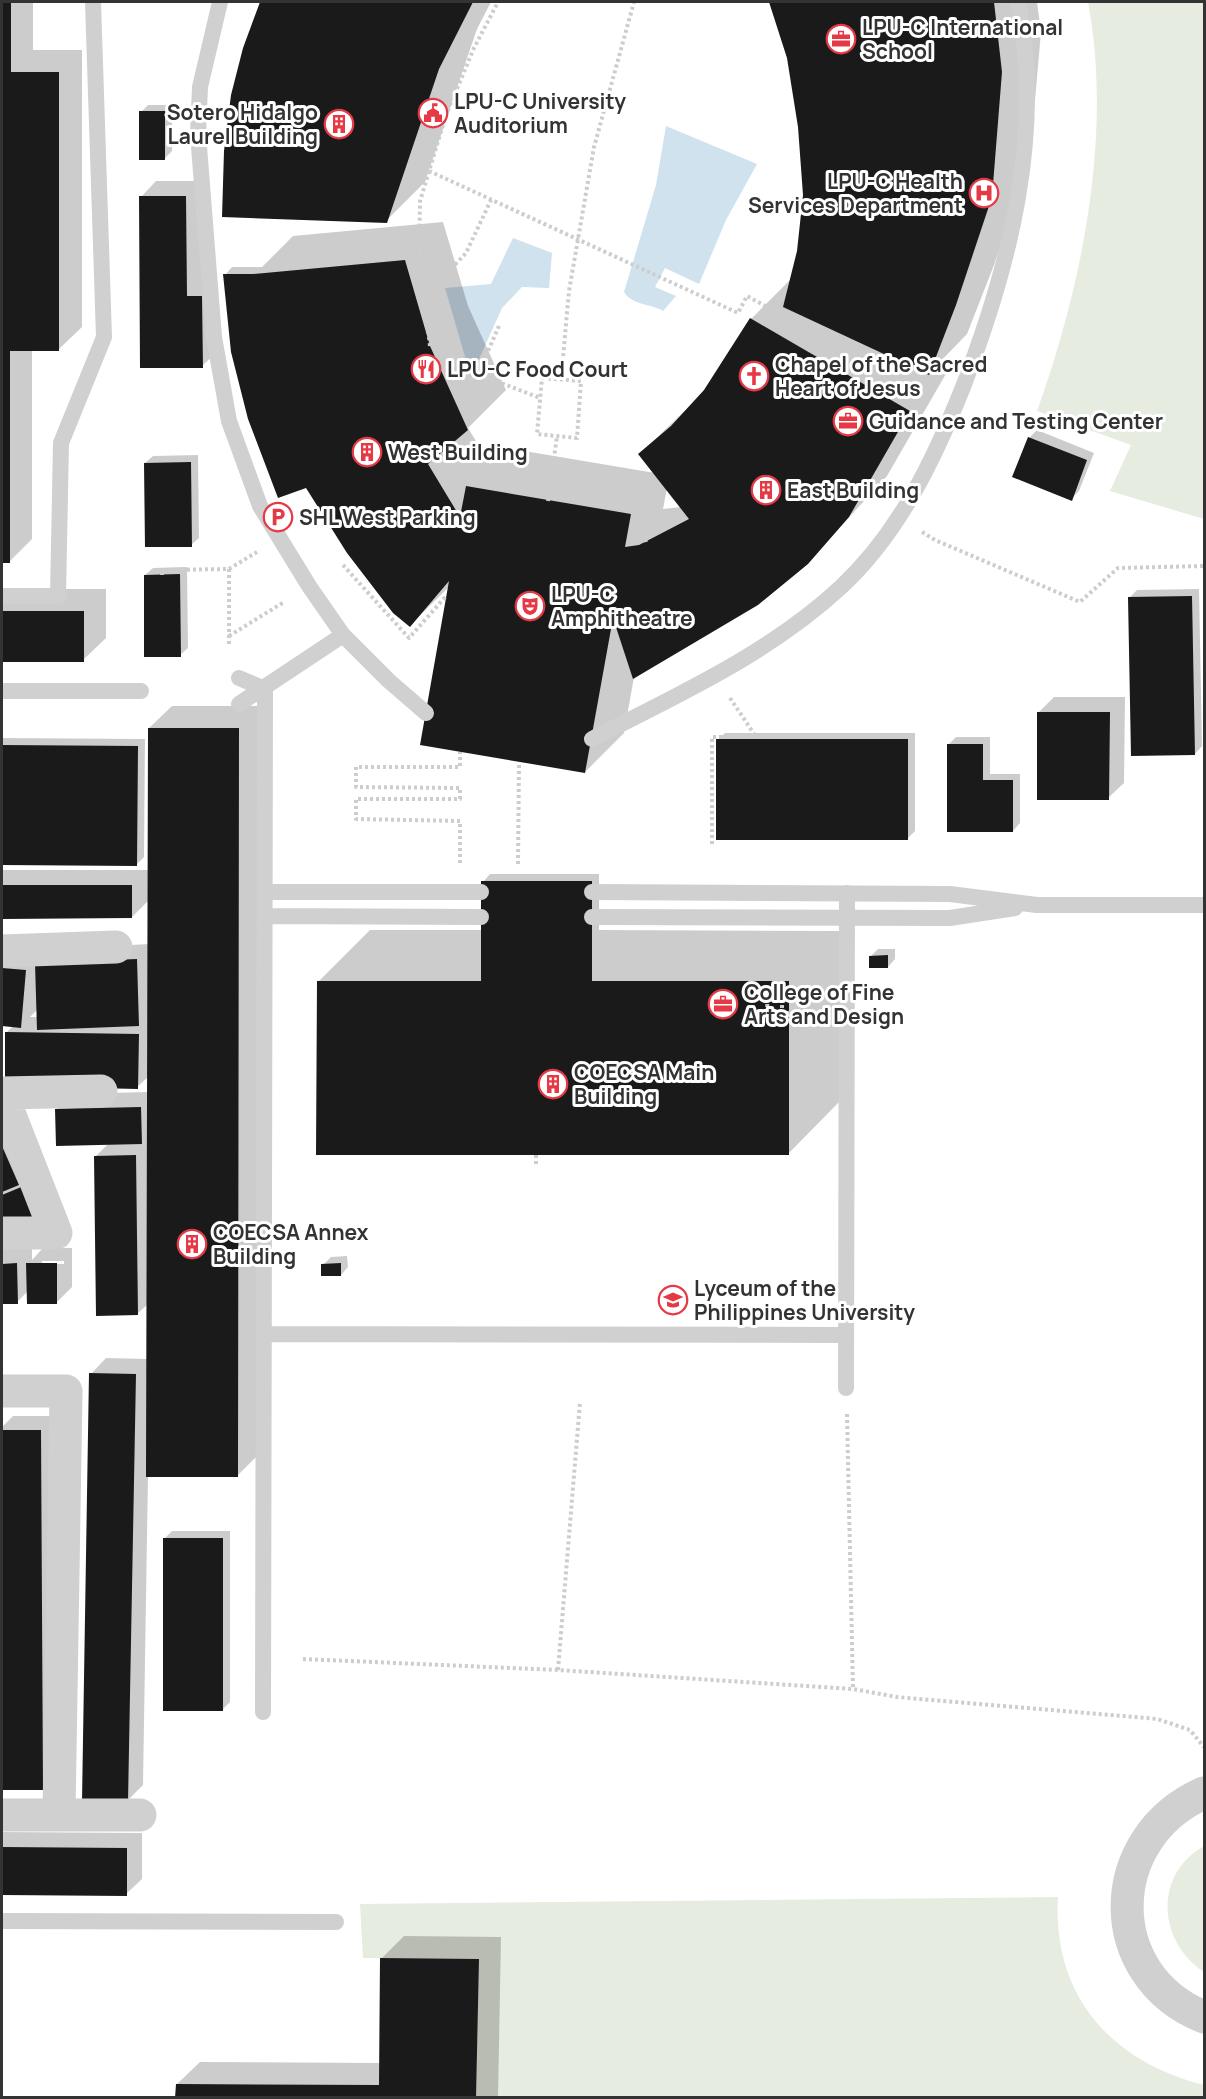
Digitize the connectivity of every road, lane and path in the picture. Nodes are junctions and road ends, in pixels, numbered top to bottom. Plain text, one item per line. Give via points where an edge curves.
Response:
1 (93, 2) edge
2 (220, 2) edge
3 (498, 2) edge
4 (634, 2) edge
5 (1018, 2) edge
6 (429, 171) junction
7 (491, 200) junction
8 (578, 240) junction
9 (419, 252) junction
10 (820, 324) dead end
11 (499, 326) dead end
12 (816, 334) junction
13 (430, 346) dead end
14 (561, 380) junction
15 (540, 398) junction
16 (954, 409) junction
17 (557, 436) junction
18 (456, 441) dead end
19 (548, 498) junction
20 (900, 517) junction
21 (278, 539) junction
22 (646, 542) dead end
23 (343, 565) dead end
24 (1204, 567) edge
25 (229, 569) junction
26 (162, 575) dead end
27 (447, 595) dead end
28 (2, 596) edge
29 (287, 600) dead end
30 (343, 635) junction
31 (229, 636) junction
32 (229, 645) dead end
33 (715, 675) junction
34 (239, 678) dead end
35 (265, 689) junction
36 (2, 691) edge
37 (146, 691) dead end
38 (239, 704) dead end
39 (426, 713) dead end
40 (908, 737) dead end
41 (757, 738) junction
42 (592, 739) dead end
43 (460, 752) dead end
44 (519, 762) dead end
45 (712, 844) dead end
46 (460, 864) dead end
47 (518, 864) dead end
48 (265, 892) junction
49 (481, 892) dead end
50 (592, 892) dead end
51 (847, 893) junction
52 (1037, 905) junction
53 (1204, 905) edge
54 (265, 916) junction
55 (481, 917) dead end
56 (592, 917) dead end
57 (847, 918) junction
58 (116, 947) dead end
59 (2, 951) edge
60 (767, 1013) dead end
61 (789, 1013) dead end
62 (101, 1091) dead end
63 (2, 1094) edge
64 (536, 1155) dead end
65 (536, 1166) dead end
66 (2, 1233) edge
67 (264, 1334) junction
68 (846, 1335) junction
69 (846, 1388) joint
70 (2, 1391) edge
71 (580, 1402) dead end
72 (303, 1659) dead end
73 (558, 1670) junction
74 (853, 1689) junction
75 (263, 1712) dead end
76 (1204, 1747) edge
77 (1204, 1793) edge
78 (2, 1815) edge
79 (59, 1815) junction
80 (140, 1815) dead end
81 (2, 1921) edge
82 (336, 1922) dead end
83 (1204, 2017) edge

1 - 28 lane via 104,337 61,443 58,596
2 - 21 lane via 200,87 198,134 214,337 229,421 260,506
3 - 6 path via 446,115
4 - 8 path via 594,147
5 - 16 lane via 1027,70 1025,151 1013,231 989,319
6 - 7 path
6 - 9 path via 420,201
7 - 8 path
7 - 9 path via 466,253 453,267 444,268
8 - 12 path via 738,313 747,296
8 - 14 path
9 - 13 path
10 - 12 path
11 - 15 path via 478,374
12 - 16 path
14 - 15 path via 542,378
14 - 17 path via 581,381 577,438
15 - 17 path via 537,434
16 - 20 lane
17 - 19 path
18 - 19 path via 475,481
19 - 22 path via 638,511
20 - 24 path via 935,540 1080,602 1118,568
20 - 33 lane via 841,587 791,627
21 - 25 path
21 - 30 lane
23 - 27 path via 409,638
25 - 26 path via 162,570
25 - 31 path
29 - 31 path
30 - 35 lane
30 - 39 lane
31 - 32 path
33 - 41 path
33 - 42 lane
34 - 35 lane
35 - 38 lane
35 - 48 lane
36 - 37 lane
40 - 41 path
41 - 45 path via 712,737
43 - 46 path via 460,767 356,767 356,787 460,788 460,799 356,799 356,819 460,821
44 - 47 path
48 - 49 lane
48 - 54 lane
50 - 51 lane
51 - 52 lane via 950,894
51 - 57 lane
52 - 53 lane
52 - 57 lane via 950,918
54 - 55 lane
54 - 67 lane
56 - 57 lane
57 - 68 lane
58 - 59 street
60 - 61 path via 768,986 782,986 782,1013
62 - 63 street
63 - 66 street via 56,1233
64 - 65 path
67 - 68 lane
67 - 75 lane
68 - 69 lane
69 - 74 path
70 - 79 street via 66,1391
71 - 73 path
72 - 73 path
73 - 74 path
74 - 76 path via 897,1697 1157,1719 1190,1730
77 - 83 street via 1171,1812 1146,1840 1131,1874 1127,1910 1134,1947 1152,1978 1178,2004
78 - 79 street
79 - 80 street
81 - 82 lane

